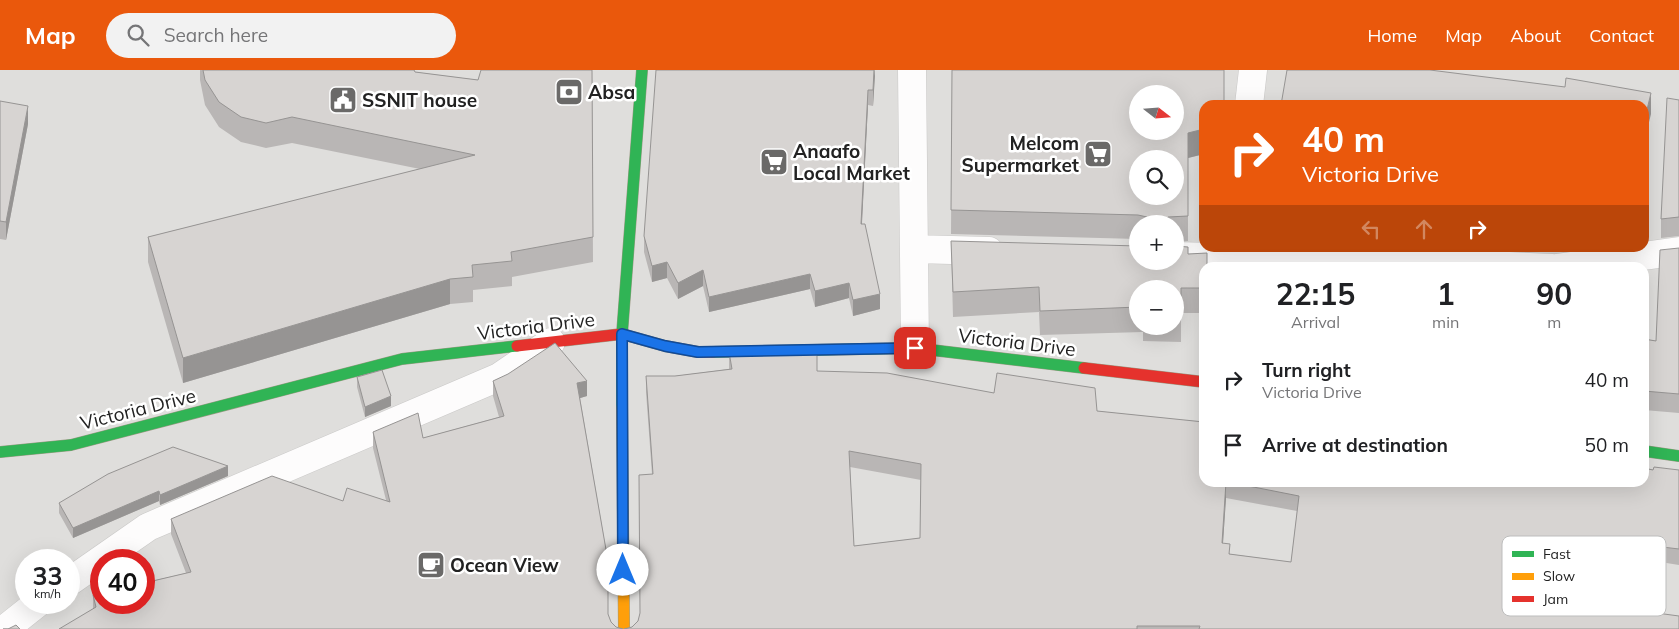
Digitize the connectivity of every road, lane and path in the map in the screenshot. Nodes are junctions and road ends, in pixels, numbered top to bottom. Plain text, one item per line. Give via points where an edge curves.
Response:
1 (642, 70) edge
2 (912, 70) edge
3 (1253, 70) edge
4 (1249, 100) edge
5 (914, 249) junction
6 (1011, 251) edge
7 (1679, 251) edge
8 (1184, 256) edge
9 (1231, 257) edge
10 (1419, 262) edge
11 (1599, 262) edge
12 (622, 334) junction
13 (551, 342) junction
14 (915, 348) junction
15 (1199, 381) edge
16 (0, 452) edge
17 (1649, 452) edge
18 (1679, 456) edge
19 (80, 574) edge
20 (24, 614) edge
21 (5, 629) edge
22 (624, 629) edge

1 - 12 street
2 - 5 street
3 - 4 street
5 - 6 street
5 - 14 street
7 - 11 street
8 - 9 street
9 - 10 street
12 - 13 street, Victoria Drive
12 - 14 street, Victoria Drive via 698,352
12 - 22 street
13 - 16 street, Victoria Drive via 402,359 70,445
13 - 19 street via 500,377 148,528
14 - 15 street, Victoria Drive
17 - 18 street
20 - 21 street

